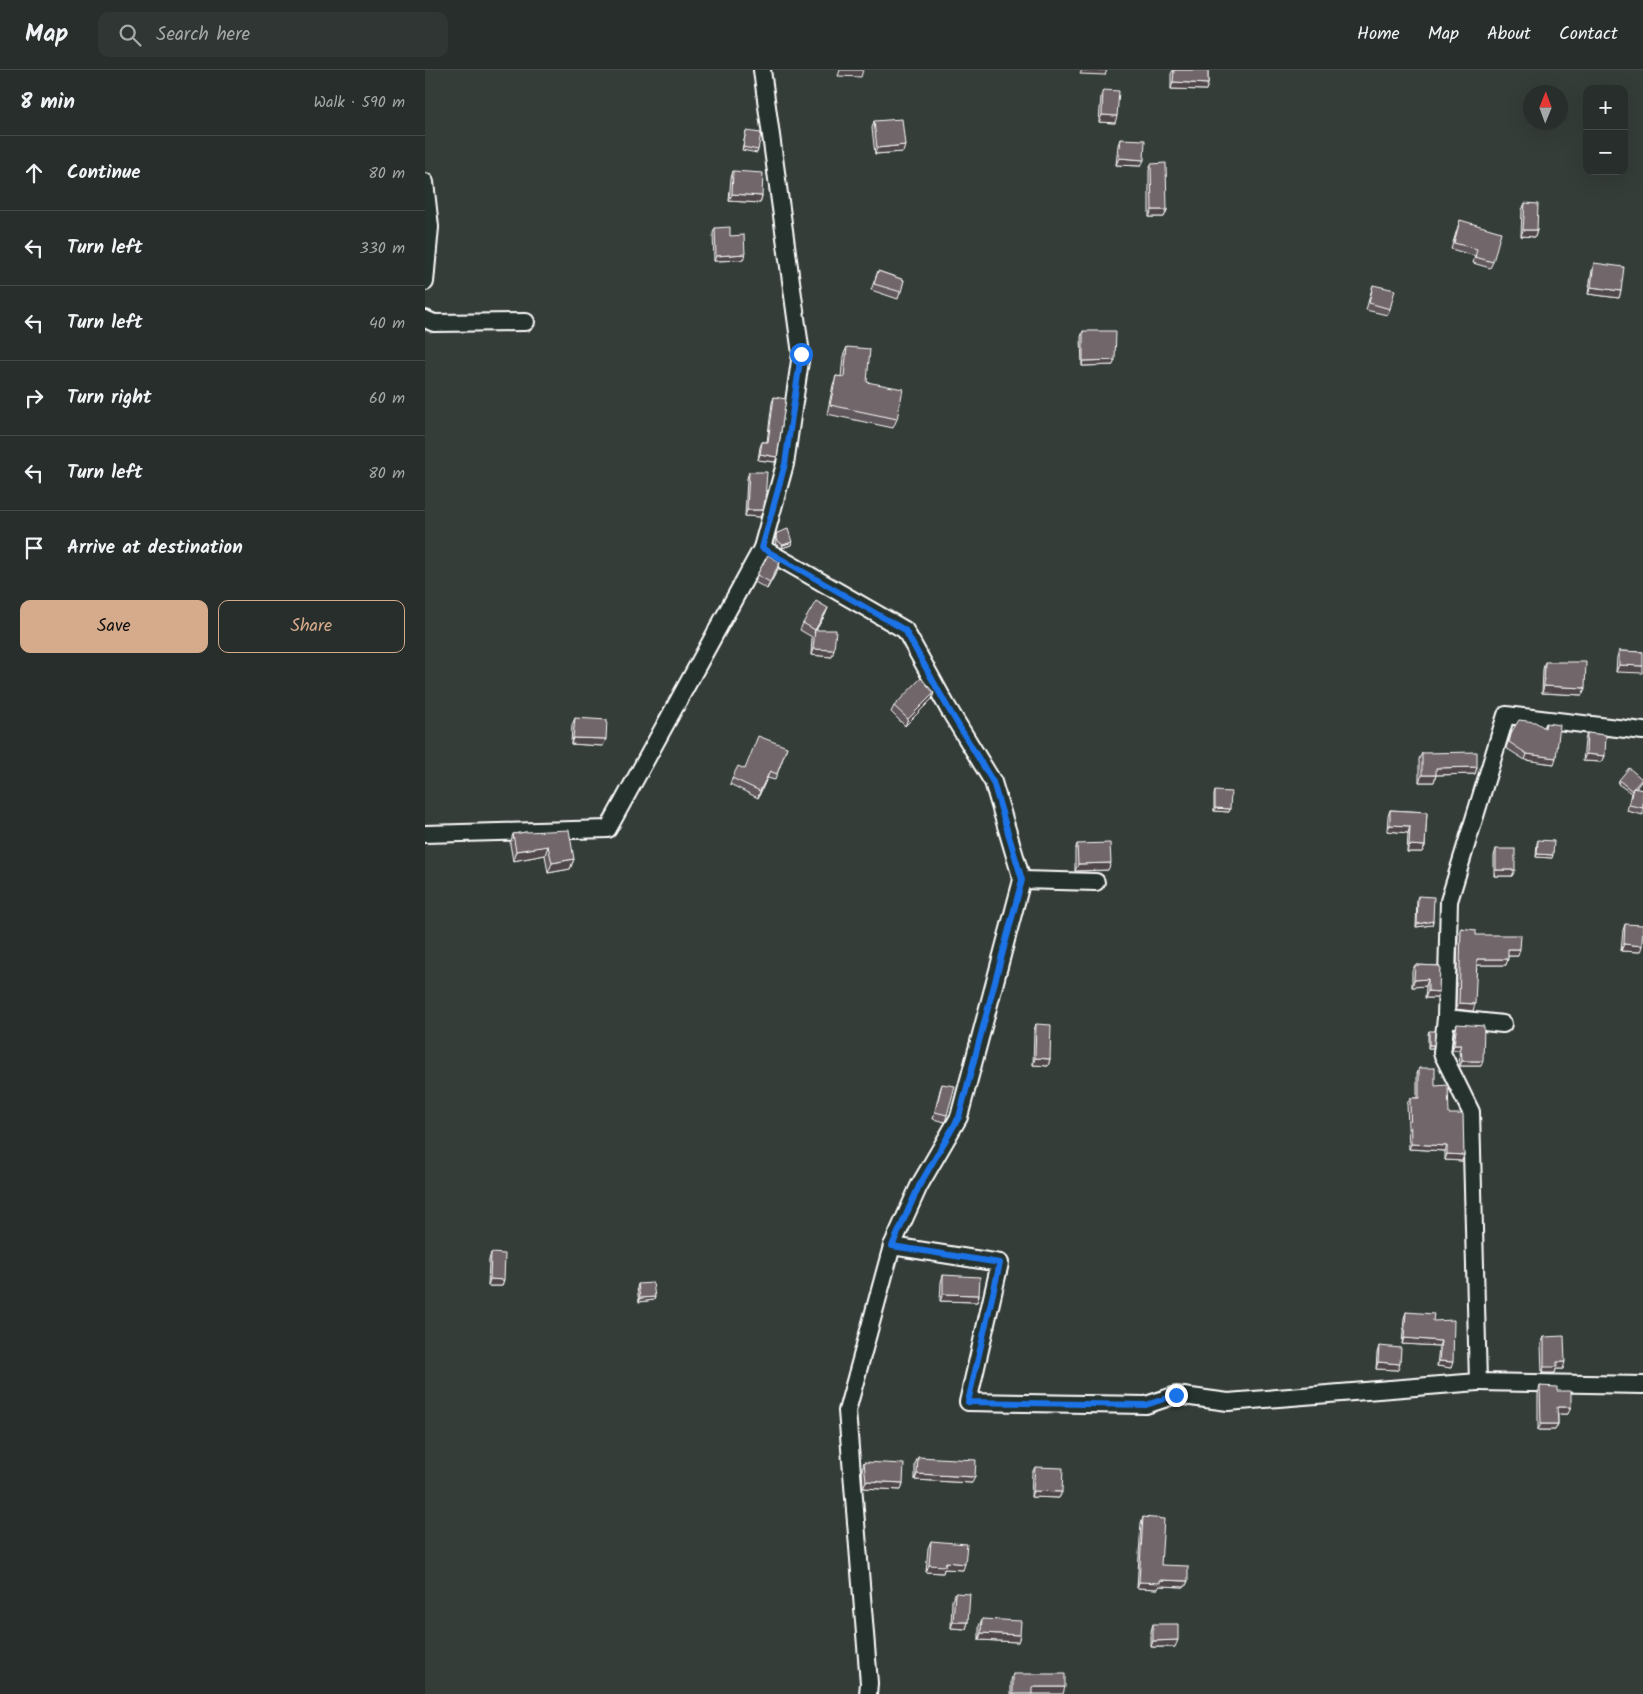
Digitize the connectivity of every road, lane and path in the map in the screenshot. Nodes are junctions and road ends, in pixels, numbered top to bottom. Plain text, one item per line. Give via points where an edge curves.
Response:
1 (762, 70) edge
2 (425, 182) edge
3 (425, 282) edge
4 (425, 319) edge
5 (526, 322) dead end
6 (762, 548) junction
7 (1643, 731) edge
8 (425, 834) edge
9 (1022, 880) junction
10 (1096, 882) dead end
11 (1446, 1018) junction
12 (1503, 1024) dead end
13 (892, 1246) junction
14 (1478, 1382) junction
15 (1643, 1385) edge
16 (868, 1694) edge

1 - 6 street via 801,354 785,464
2 - 3 street via 430,227
4 - 5 street via 434,323
6 - 8 street via 608,829
6 - 9 street via 905,630 993,782
7 - 11 street via 1506,715 1449,900
9 - 10 street
9 - 13 street via 959,1117 919,1186
11 - 12 street
11 - 14 street via 1442,1053 1471,1112
13 - 14 street via 1000,1263 968,1402 1146,1405 1176,1395 1228,1402
13 - 16 street via 847,1411
14 - 15 street

